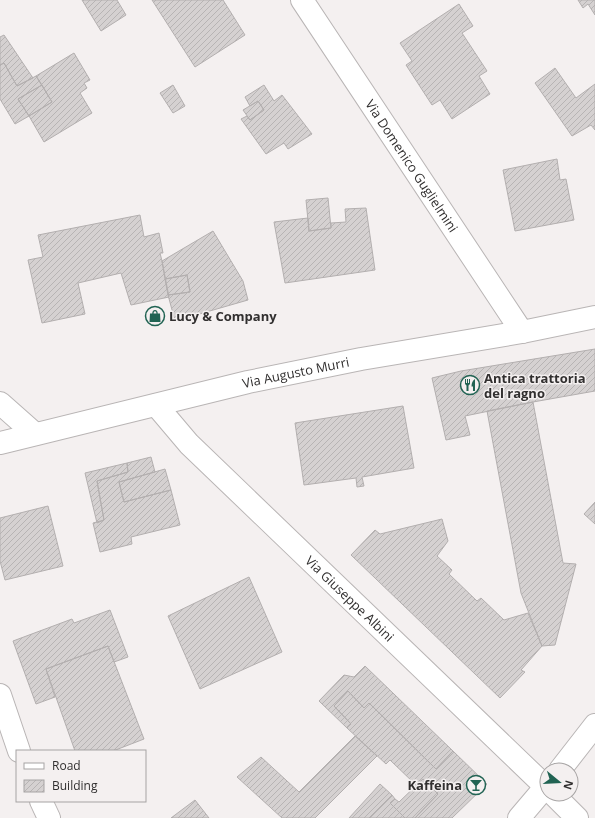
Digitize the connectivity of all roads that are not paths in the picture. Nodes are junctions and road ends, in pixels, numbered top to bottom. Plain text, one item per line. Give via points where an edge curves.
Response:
1 (302, 0) edge
2 (595, 317) edge
3 (522, 332) junction
4 (0, 403) edge
5 (156, 405) junction
6 (35, 434) junction
7 (0, 443) edge
8 (0, 695) edge
9 (595, 725) edge
10 (19, 750) edge
11 (566, 762) edge
12 (539, 780) edge
13 (539, 798) edge
14 (41, 802) edge
15 (561, 802) edge
16 (49, 818) edge
17 (519, 818) edge
18 (577, 818) edge

1 - 3 street, Via Domenico Guglielmini
2 - 3 street, Via Augusto Murri
3 - 5 street, Via Augusto Murri via 361,359 248,382
4 - 6 street
5 - 6 street, Via Augusto Murri
5 - 12 street, Via Giuseppe Albini via 189,444
6 - 7 street, Via Augusto Murri
8 - 10 street
9 - 11 street
13 - 17 street
14 - 16 street
15 - 18 street, Via Giuseppe Albini

